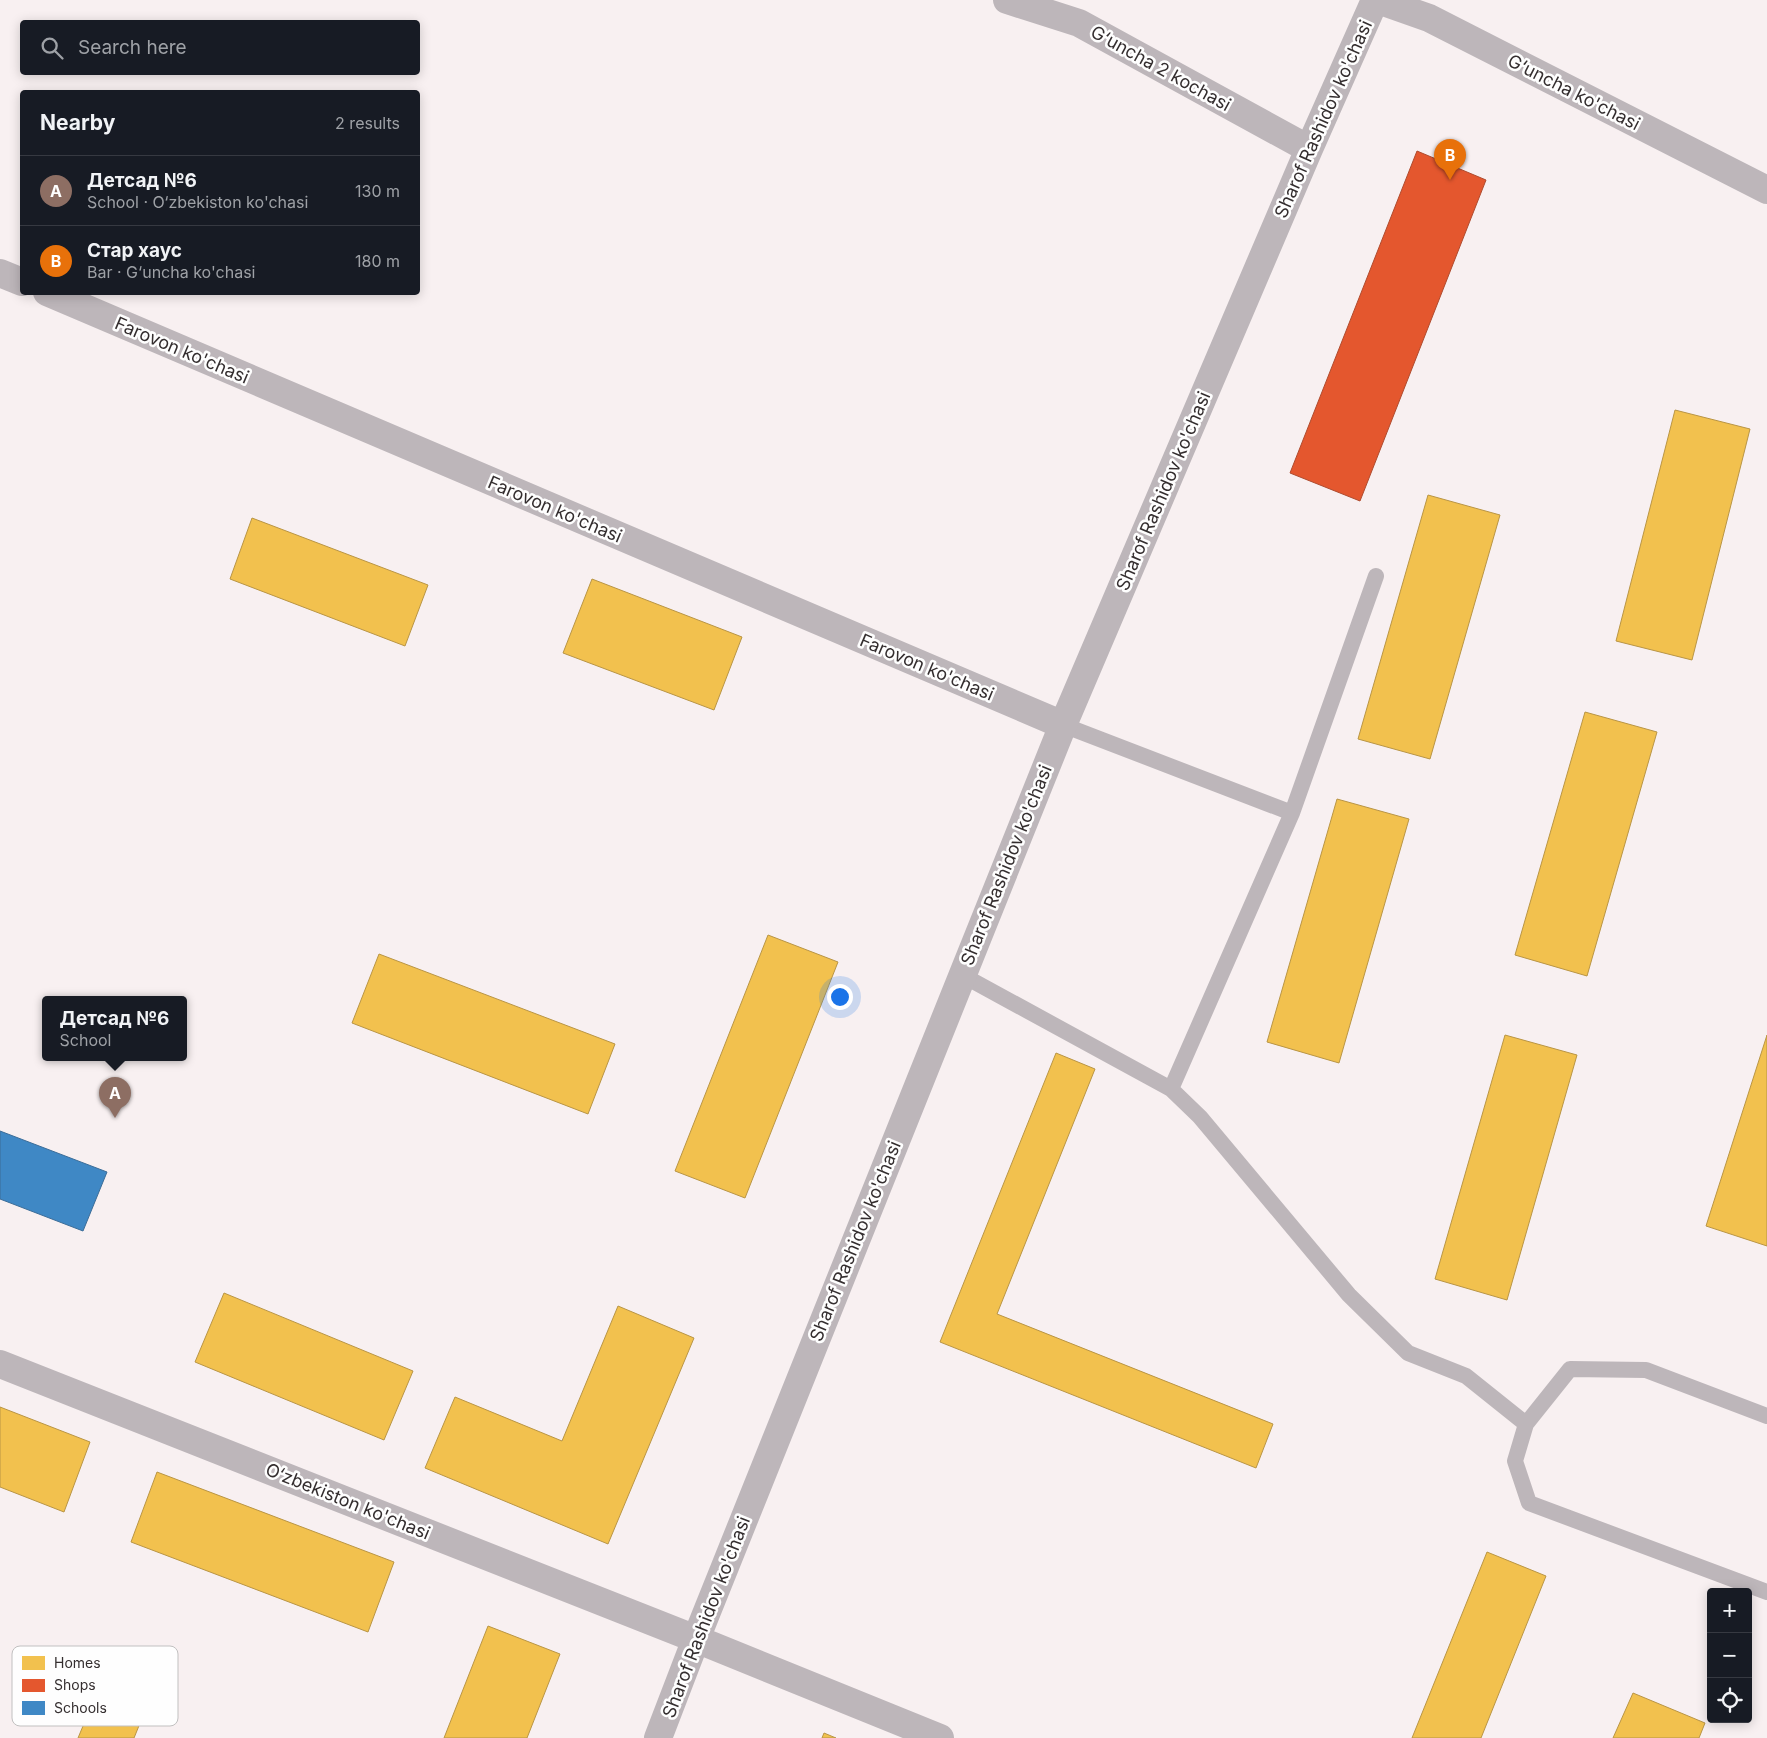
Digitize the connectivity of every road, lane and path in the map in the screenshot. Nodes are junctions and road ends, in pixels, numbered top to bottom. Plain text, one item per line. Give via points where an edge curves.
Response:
1 (1007, 0) edge
2 (1377, 0) edge
3 (1433, 9) edge
4 (1310, 149) junction
5 (1767, 190) edge
6 (0, 273) edge
7 (20, 281) edge
8 (53, 295) edge
9 (1376, 576) dead end
10 (1063, 725) junction
11 (1292, 814) junction
12 (962, 975) junction
13 (1171, 1089) junction
14 (0, 1364) edge
15 (1767, 1416) edge
16 (1526, 1424) junction
17 (1767, 1592) edge
18 (696, 1639) junction
19 (658, 1738) edge
20 (940, 1738) edge

1 - 4 street, G‘uncha 2 kochasi via 1079,23
2 - 3 street, G‘uncha ko'chasi
2 - 4 street, Sharof Rashidov ko'chasi
3 - 5 street, G‘uncha ko'chasi
4 - 10 street, Sharof Rashidov ko'chasi
6 - 7 street
8 - 10 street, Farovon ko'chasi
9 - 11 lane
10 - 11 lane
10 - 12 street, Sharof Rashidov ko'chasi
11 - 13 lane
12 - 13 lane
12 - 18 street, Sharof Rashidov ko'chasi
13 - 16 lane via 1200,1116 1349,1295 1408,1353 1466,1376
14 - 18 street, O‘zbekiston ko'chasi
15 - 16 lane via 1646,1370 1570,1369
16 - 17 lane via 1515,1461 1530,1503
18 - 19 street, Sharof Rashidov ko'chasi
18 - 20 street, O‘zbekiston ko'chasi

